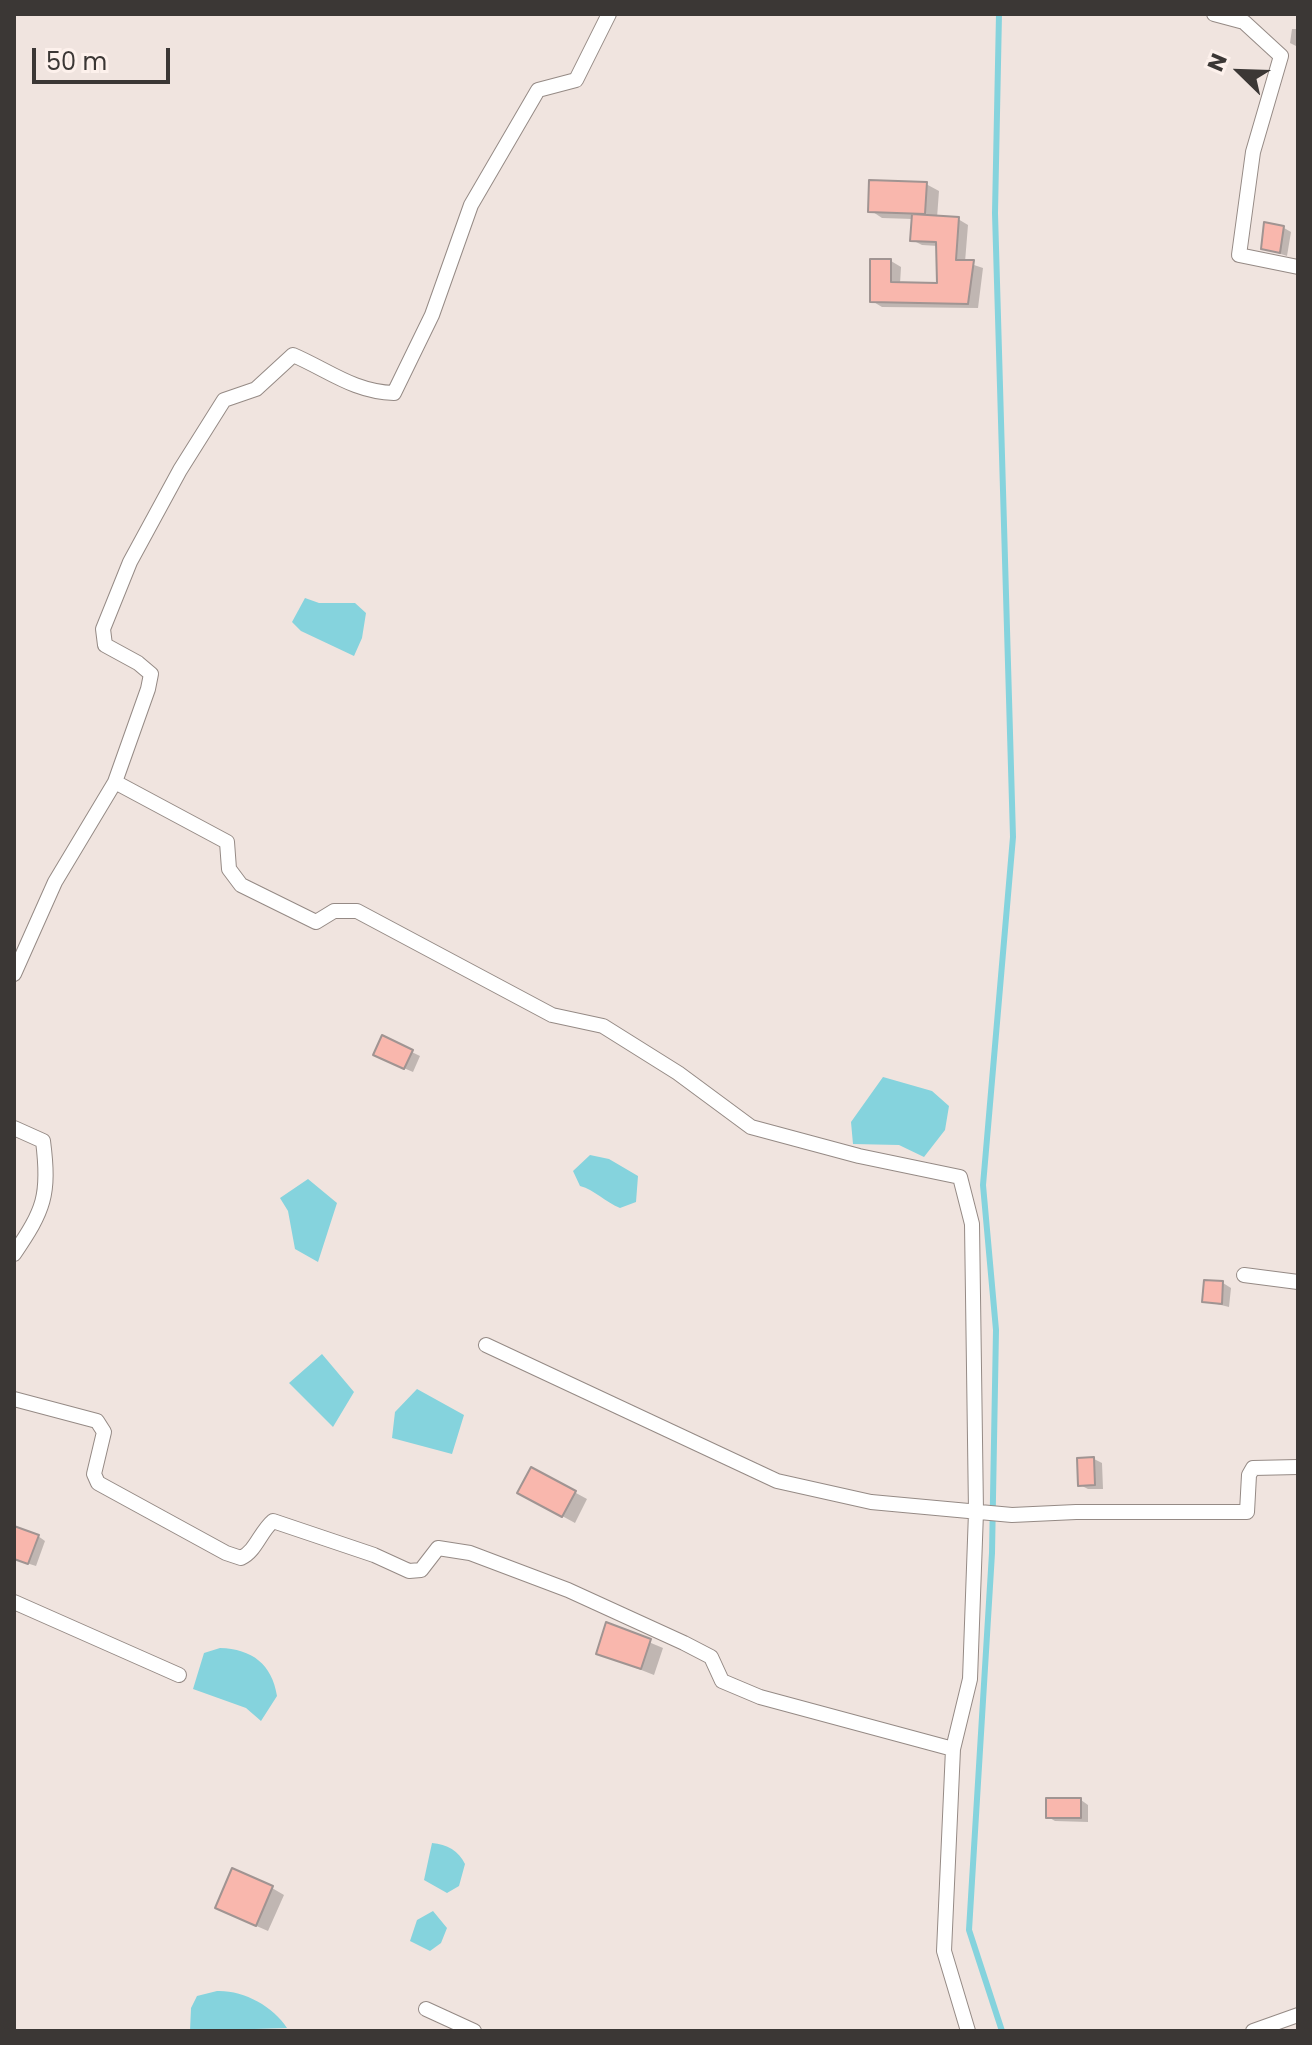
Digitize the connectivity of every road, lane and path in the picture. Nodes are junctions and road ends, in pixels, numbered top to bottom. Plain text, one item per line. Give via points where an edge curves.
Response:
1 (609, 14) edge
2 (1214, 14) edge
3 (1298, 267) edge
4 (115, 782) junction
5 (15, 976) edge
6 (14, 1128) edge
7 (14, 1254) edge
8 (1244, 1275) dead end
9 (1298, 1282) edge
10 (486, 1345) dead end
11 (14, 1399) edge
12 (1298, 1467) edge
13 (986, 1513) junction
14 (14, 1602) edge
15 (179, 1675) dead end
16 (953, 1749) junction
17 (426, 2009) dead end
18 (1298, 2015) edge
19 (474, 2031) edge
20 (968, 2031) edge
21 (1253, 2031) edge

1 - 4 street via 576,80 538,90 471,205 432,315 394,393 345,384 293,355 256,389 224,400 130,562 103,629 105,645 151,674
2 - 3 street via 1244,22 1281,56 1253,152 1239,255
4 - 5 street via 55,882
4 - 13 street via 227,842 229,869 241,885 316,922 334,911 357,911 552,1015 603,1026 751,1127 960,1177 972,1224
6 - 7 street via 43,1141 47,1171 40,1216
8 - 9 street
10 - 13 street via 777,1481 911,1509
11 - 16 street via 97,1421 104,1432 94,1474 98,1483 226,1553 241,1558 250,1553 273,1521 409,1571 421,1570 438,1548 470,1553 684,1643 711,1657 722,1681 747,1692
12 - 13 street via 1253,1468 1247,1512
13 - 16 street via 970,1679
14 - 15 street
16 - 20 street via 944,1951
17 - 19 street
18 - 21 street

